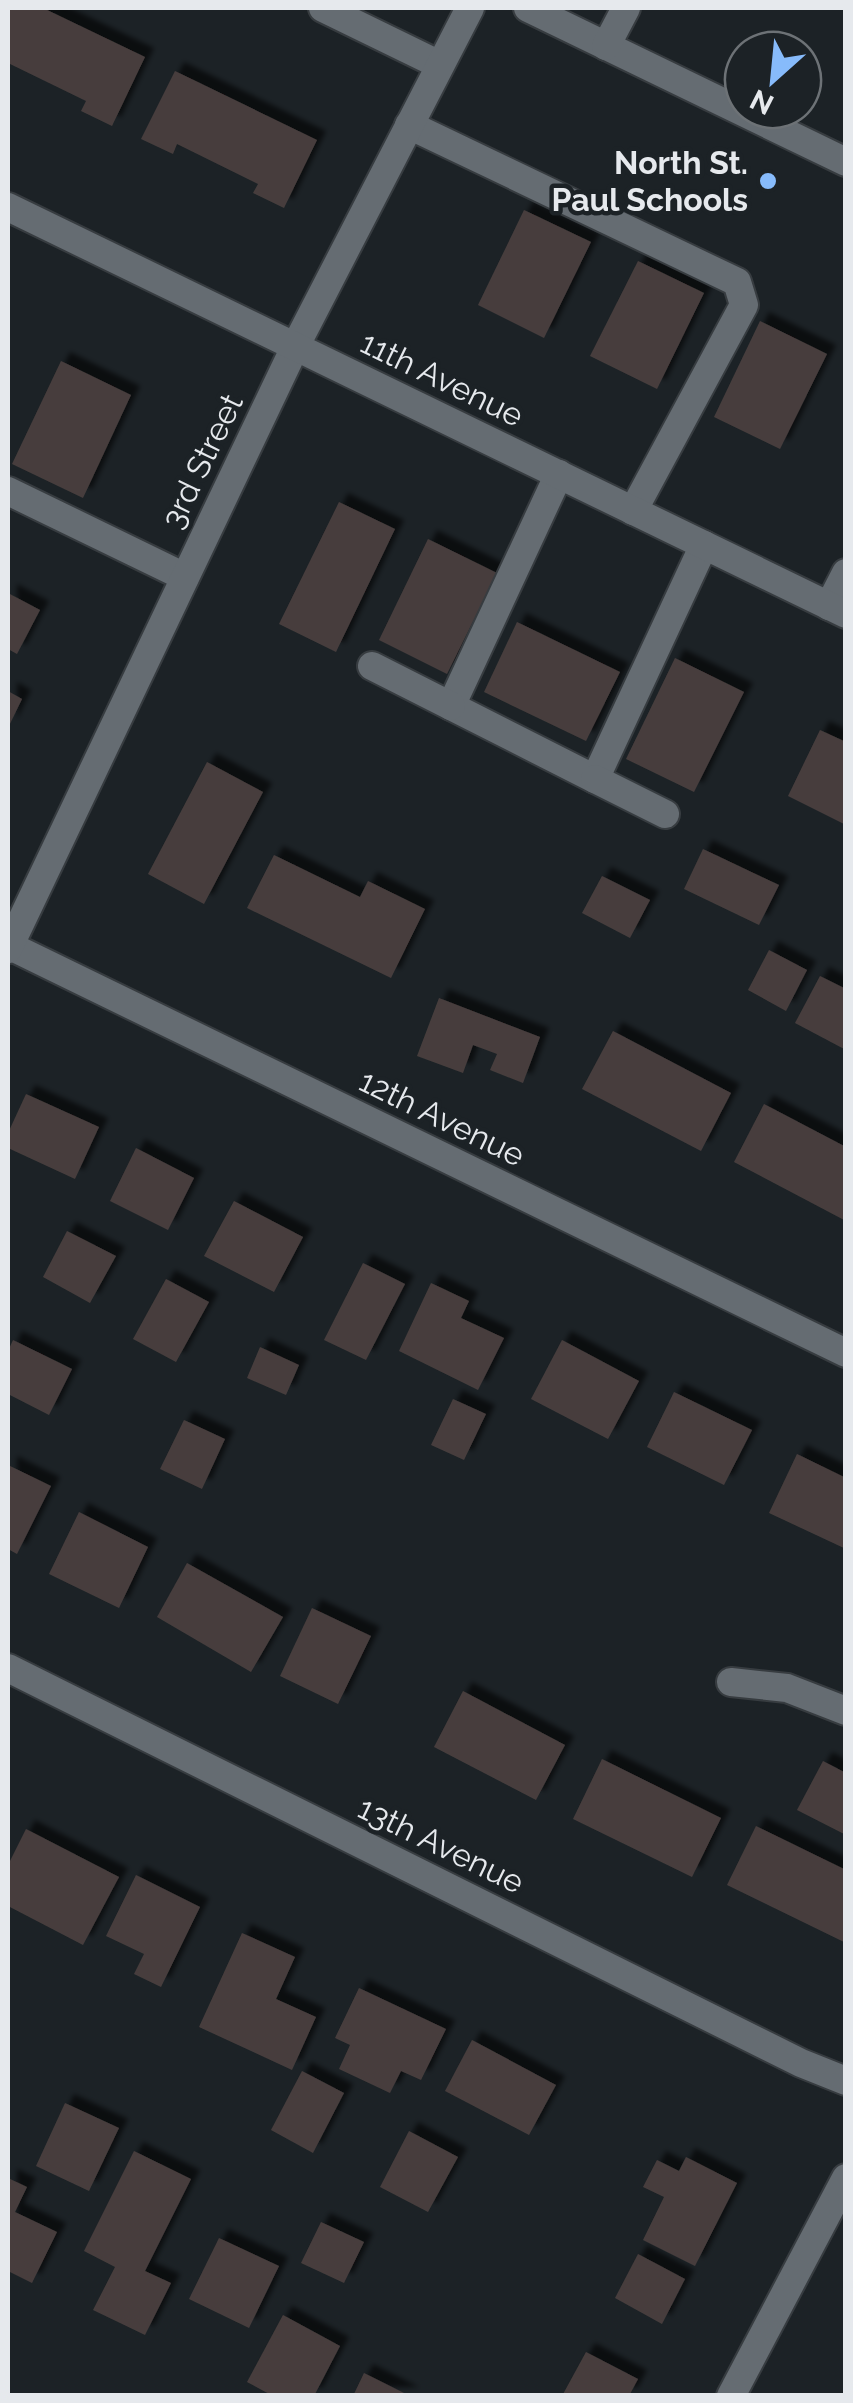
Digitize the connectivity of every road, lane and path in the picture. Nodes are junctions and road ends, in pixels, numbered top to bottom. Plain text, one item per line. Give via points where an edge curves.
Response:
1 (324, 8) edge
2 (470, 8) edge
3 (528, 8) edge
4 (626, 8) edge
5 (606, 46) junction
6 (440, 66) junction
7 (410, 125) junction
8 (846, 162) edge
9 (8, 207) edge
10 (296, 347) junction
11 (560, 474) junction
12 (8, 491) edge
13 (633, 511) junction
14 (704, 545) junction
15 (846, 572) edge
16 (185, 577) junction
17 (837, 610) edge
18 (372, 666) dead end
19 (452, 706) junction
20 (595, 778) junction
21 (665, 814) dead end
22 (8, 947) edge
23 (846, 1352) edge
24 (8, 1668) edge
25 (731, 1682) dead end
26 (846, 1711) edge
27 (846, 2082) edge
28 (846, 2178) edge
29 (731, 2396) edge

1 - 6 street
2 - 6 street, 3rd Street
3 - 5 street
4 - 5 street
5 - 8 street
6 - 7 street, 3rd Street
7 - 10 street, 3rd Street
7 - 13 street via 737,282 744,305
9 - 10 street, 11th Avenue
10 - 11 street, 11th Avenue
10 - 16 street, 3rd Street
11 - 13 street, 11th Avenue
11 - 19 street
12 - 16 street
13 - 14 street, 11th Avenue
14 - 17 street, 11th Avenue
14 - 20 street
15 - 17 street
16 - 22 street, 3rd Street
18 - 19 street
19 - 20 street
20 - 21 street
22 - 23 street, 12th Avenue
24 - 27 street, 13th Avenue
25 - 26 street via 787,1688
28 - 29 street

